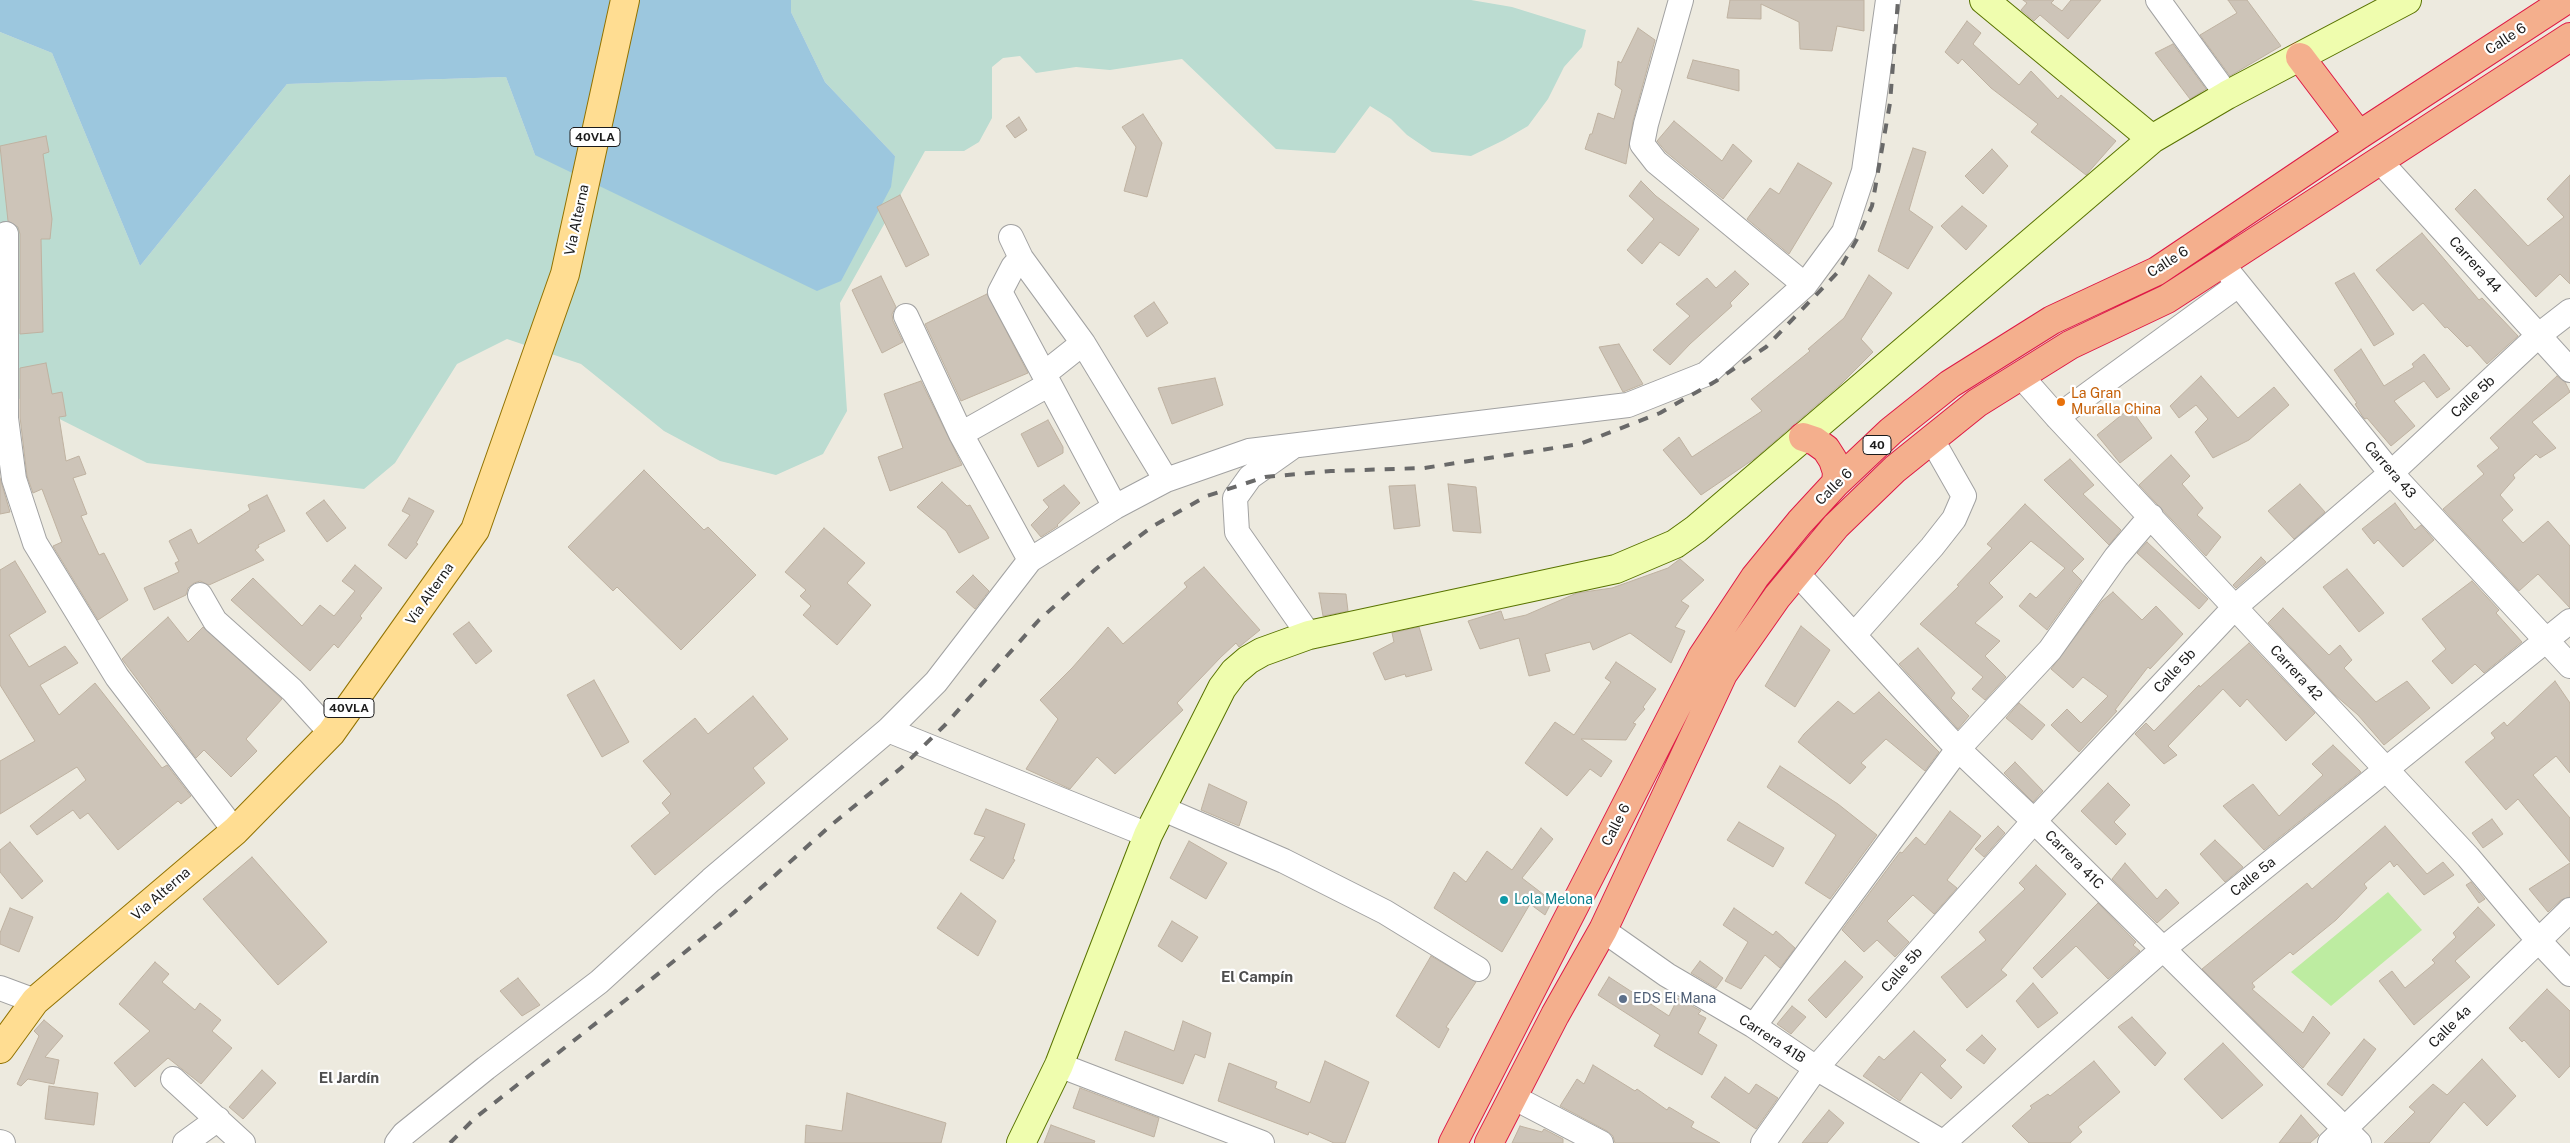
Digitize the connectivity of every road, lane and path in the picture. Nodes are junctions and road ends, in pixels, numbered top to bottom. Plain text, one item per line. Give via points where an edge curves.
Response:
1 (626, 0) edge
2 (1681, 0) edge
3 (1888, 0) edge
4 (1984, 0) edge
5 (2158, 0) edge
6 (2407, 0) edge
7 (2566, 0) edge
8 (2570, 37) edge
9 (2300, 57) junction
10 (2227, 95) junction
11 (2358, 135) junction
12 (2152, 139) junction
13 (2379, 160) junction
14 (6, 234) dead end
15 (1011, 236) dead end
16 (1021, 258) junction
17 (2230, 274) junction
18 (1805, 285) junction
19 (2570, 311) edge
20 (906, 316) dead end
21 (2539, 335) junction
22 (1083, 343) junction
23 (2570, 370) edge
24 (2020, 374) junction
25 (1046, 379) junction
26 (2057, 417) junction
27 (961, 434) junction
28 (1803, 437) junction
29 (1931, 438) junction
30 (1295, 446) junction
31 (2391, 473) junction
32 (1166, 480) junction
33 (1836, 483) junction
34 (1115, 507) junction
35 (2151, 516) junction
36 (1030, 560) junction
37 (1796, 572) junction
38 (200, 595) dead end
39 (2235, 607) junction
40 (2570, 621) edge
41 (1309, 635) junction
42 (1854, 635) junction
43 (2546, 641) junction
44 (2570, 666) edge
45 (888, 730) junction
46 (331, 733) junction
47 (1958, 749) junction
48 (2387, 770) junction
49 (1161, 808) junction
50 (2034, 821) junction
51 (235, 831) junction
52 (1148, 835) junction
53 (2570, 910) edge
54 (1603, 930) junction
55 (2538, 940) junction
56 (2163, 949) junction
57 (1478, 969) dead end
58 (2570, 974) edge
59 (0, 988) edge
60 (36, 1001) junction
61 (1754, 1026) junction
62 (0, 1050) edge
63 (1059, 1065) junction
64 (1816, 1068) junction
65 (173, 1079) dead end
66 (1513, 1096) junction
67 (218, 1119) junction
68 (2345, 1139) edge
69 (185, 1143) edge
70 (243, 1143) edge
71 (397, 1143) edge
72 (1021, 1143) edge
73 (1262, 1143) edge
74 (1453, 1143) edge
75 (1489, 1143) edge
76 (1601, 1143) edge
77 (1763, 1143) edge
78 (1944, 1143) edge

1 - 46 main road, Via Alterna / 40VLA via 565,274 475,530
2 - 18 street via 1642,144 1656,162
3 - 18 street via 1864,171 1844,232
4 - 12 main road
5 - 10 street
6 - 9 main road
7 - 11 highway, Calle 6 / 40
8 - 13 highway, Calle 6 / 40
9 - 10 main road
9 - 11 highway
10 - 12 main road
11 - 33 highway, Calle 6 / 40 via 2157,271 2052,320 1950,384 1891,431
12 - 28 main road
13 - 17 highway, Calle 6 / 40
13 - 21 street, Carrera 44
14 - 51 street via 6,418 14,479 36,543 117,677
15 - 16 street
16 - 22 street
16 - 25 street via 1000,292
17 - 24 highway, Calle 6 / 40 via 2070,345
17 - 26 street
17 - 31 street, Carrera 43
18 - 30 street via 1706,374 1628,405
19 - 21 street, Calle 5b
20 - 27 street
21 - 23 street, Carrera 44
21 - 31 street, Calle 5b
22 - 25 street
22 - 32 street
24 - 26 street, Carrera 42
24 - 29 highway, Calle 6 / 40
25 - 27 street
25 - 34 street
26 - 35 street, Carrera 42
27 - 36 street
28 - 33 highway via 1826,449 1834,460
28 - 41 main road via 1696,528 1647,558 1616,569
29 - 37 highway, Calle 6 / 40 via 1894,468
29 - 42 street via 1964,496 1954,519 1932,547
30 - 32 street via 1249,451
30 - 41 street via 1250,477 1235,498 1236,532
31 - 39 street, Calle 5b
31 - 43 street, Carrera 43
32 - 34 street
33 - 74 highway, Calle 6 / 40 via 1755,577 1702,657
34 - 36 street
35 - 39 street, Carrera 42
35 - 47 street via 2116,557 2050,650
36 - 45 street via 936,682
37 - 42 street, Carrera 41C
37 - 54 highway, Calle 6 / 40 via 1723,674
38 - 46 street via 215,621 292,690
39 - 48 street, Carrera 42
39 - 50 street, Calle 5b
40 - 43 street, Calle 5a
41 - 49 main road via 1262,652 1234,672 1222,688
42 - 47 street, Carrera 41C
43 - 44 street, Carrera 43
43 - 48 street, Calle 5a
45 - 52 street
45 - 71 street via 711,880 599,982 471,1080
46 - 51 main road, Via Alterna / 40VLA
47 - 50 street, Carrera 41C
47 - 61 street
48 - 55 street, Carrera 42 via 2468,857
48 - 56 street, Calle 5a
49 - 52 main road
49 - 57 street via 1284,861 1385,912
50 - 56 street, Carrera 41C
50 - 64 street, Calle 5b
51 - 60 main road, Via Alterna / 40VLA
52 - 63 main road
53 - 55 street, Calle 4a
54 - 61 street, Carrera 41B via 1667,975
54 - 66 highway, Calle 6 / 40
55 - 58 street, Carrera 42
55 - 68 street, Calle 4a
56 - 68 street, Carrera 41C
56 - 78 street, Calle 5a
59 - 60 street
60 - 62 main road, Via Alterna / 40VLA
61 - 64 street, Carrera 41B
63 - 72 main road
63 - 73 street
64 - 77 street, Calle 5b
64 - 78 street, Carrera 41B
65 - 67 street
66 - 75 highway, Calle 6 / 40
66 - 76 street
67 - 69 street
67 - 70 street

